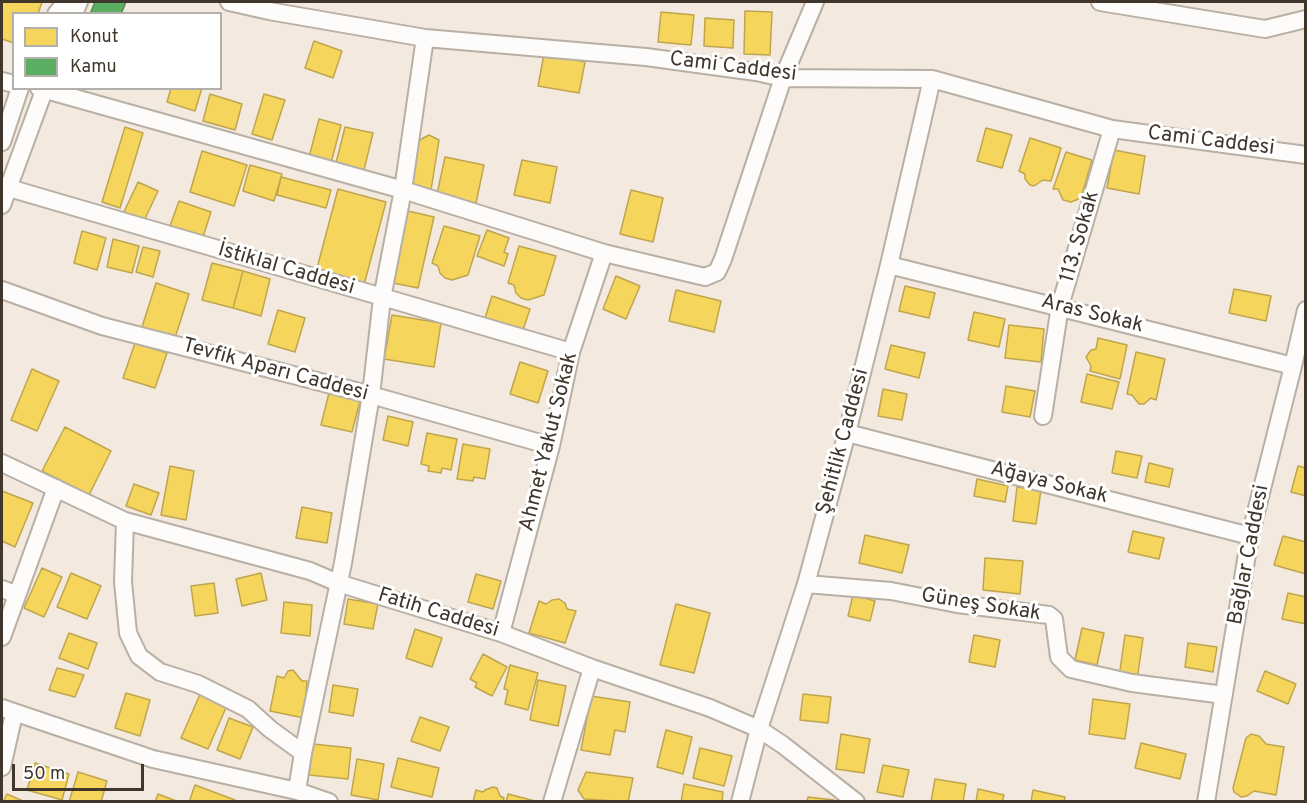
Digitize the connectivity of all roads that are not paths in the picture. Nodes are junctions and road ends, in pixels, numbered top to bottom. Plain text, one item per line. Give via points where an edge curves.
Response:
1 (229, 2) edge
2 (815, 2) edge
3 (1100, 2) edge
4 (1305, 19) edge
5 (425, 38) junction
6 (783, 78) junction
7 (932, 79) junction
8 (19, 90) edge
9 (43, 90) edge
10 (47, 90) edge
11 (1112, 129) junction
12 (2, 142) edge
13 (1305, 155) edge
14 (5, 187) edge
15 (403, 190) junction
16 (2, 205) edge
17 (604, 253) junction
18 (889, 265) junction
19 (2, 290) edge
20 (382, 298) junction
21 (1060, 306) junction
22 (1305, 310) edge
23 (571, 352) junction
24 (1293, 366) junction
25 (371, 395) junction
26 (1043, 416) dead end
27 (847, 433) junction
28 (551, 446) junction
29 (2, 463) edge
30 (56, 489) junction
31 (125, 521) junction
32 (1250, 536) junction
33 (338, 583) junction
34 (806, 584) junction
35 (9, 592) edge
36 (501, 633) junction
37 (2, 637) edge
38 (592, 668) junction
39 (1224, 695) junction
40 (8, 711) edge
41 (759, 729) junction
42 (303, 753) junction
43 (2, 767) edge
44 (297, 791) junction
45 (329, 801) edge
46 (552, 801) edge
47 (740, 801) edge
48 (856, 801) edge
49 (1206, 801) edge

1 - 5 street, Cami Caddesi
2 - 6 street
3 - 4 street via 1265,29
5 - 6 street, Cami Caddesi via 646,57
5 - 15 street
6 - 7 street, Cami Caddesi
6 - 17 street via 717,272 705,277
7 - 11 street, Cami Caddesi
7 - 18 street, Şehitlik Caddesi
8 - 12 street
9 - 14 street
10 - 15 street
11 - 13 street, Cami Caddesi
11 - 21 street, 113. Sokak
14 - 16 street
14 - 20 street, İstiklal Caddesi
15 - 17 street
15 - 20 street
17 - 23 street, Ahmet Yakut Sokak
18 - 21 street, Aras Sokak
18 - 27 street, Şehitlik Caddesi
19 - 25 street, Tevfik Aparı Caddesi via 102,326
20 - 23 street, İstiklal Caddesi
20 - 25 street
21 - 24 street, Aras Sokak
21 - 26 street, 113. Sokak
22 - 24 street, Bağlar Caddesi
23 - 28 street, Ahmet Yakut Sokak
24 - 32 street, Bağlar Caddesi
25 - 28 street, Tevfik Aparı Caddesi
25 - 33 street
27 - 32 street, Ağaya Sokak
27 - 34 street, Şehitlik Caddesi
28 - 36 street, Ahmet Yakut Sokak
29 - 30 street, Fatih Caddesi
30 - 31 street, Fatih Caddesi
30 - 35 street
31 - 33 street, Fatih Caddesi via 310,571
31 - 42 street via 123,582 128,633 139,656 160,672 198,684 248,710
32 - 39 street, Bağlar Caddesi
33 - 36 street, Fatih Caddesi
33 - 42 street
34 - 39 street, Güneş Sokak via 891,591 1049,615 1059,657 1071,669 1132,683
34 - 41 street, Şehitlik Caddesi
35 - 37 street
36 - 38 street, Fatih Caddesi
38 - 41 street, Fatih Caddesi
38 - 46 street
39 - 49 street, Bağlar Caddesi
40 - 43 street
40 - 44 street via 153,759
41 - 47 street, Şehitlik Caddesi
41 - 48 street, Fatih Caddesi
42 - 44 street
44 - 45 street

